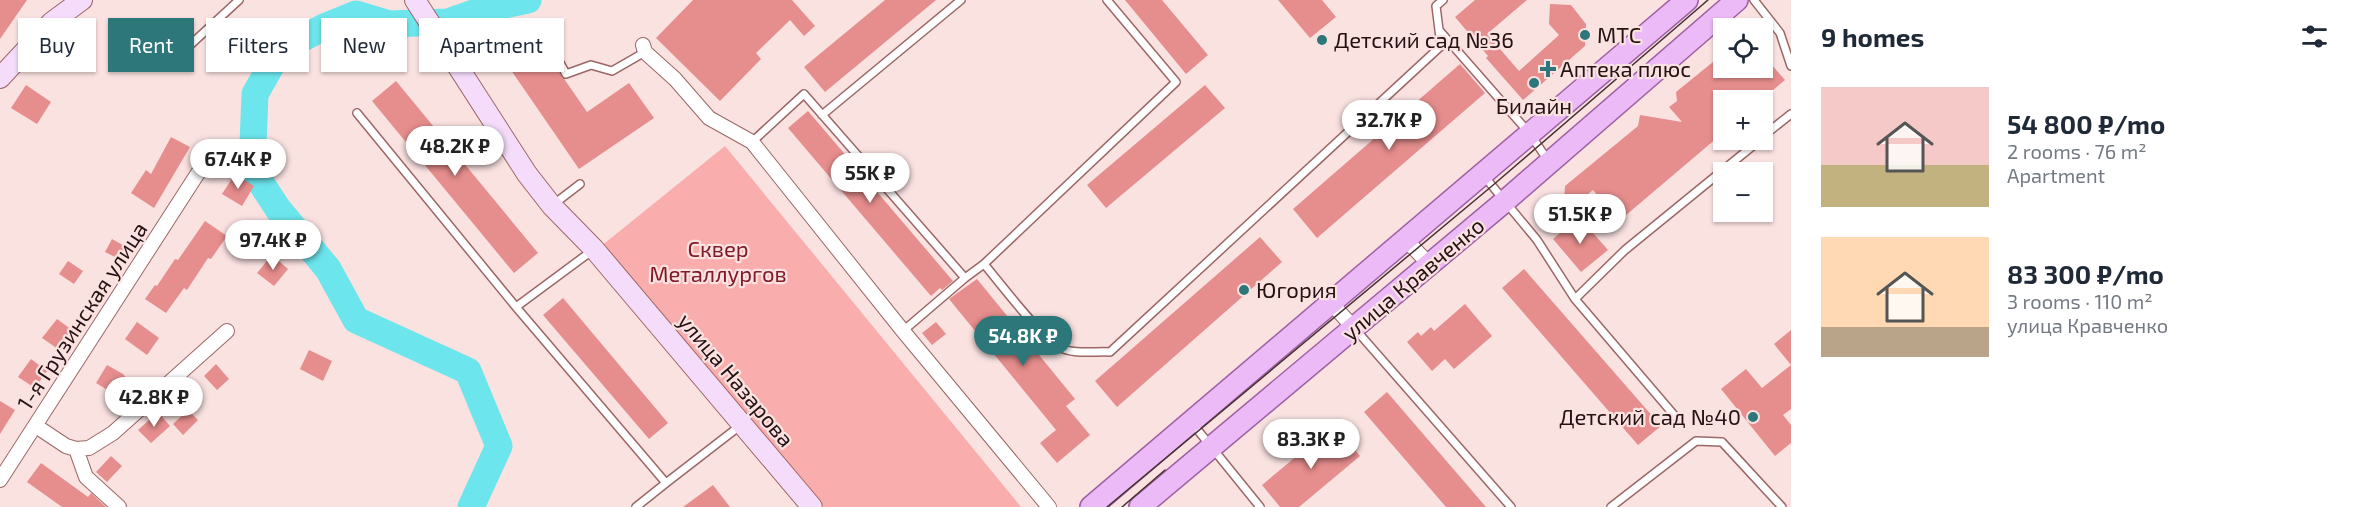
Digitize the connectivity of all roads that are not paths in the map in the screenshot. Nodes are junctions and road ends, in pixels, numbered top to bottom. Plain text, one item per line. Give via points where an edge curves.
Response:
1 (82, 0) edge
2 (239, 0) edge
3 (415, 0) edge
4 (961, 0) edge
5 (1107, 0) edge
6 (1443, 0) edge
7 (1687, 0) edge
8 (1737, 0) edge
9 (1754, 0) edge
10 (1439, 30) junction
11 (194, 42) edge
12 (644, 49) joint
13 (1791, 66) edge
14 (564, 70) edge
15 (0, 78) edge
16 (357, 113) dead end
17 (1791, 114) edge
18 (822, 115) junction
19 (1773, 129) edge
20 (1530, 134) junction
21 (752, 142) junction
22 (1748, 150) edge
23 (1549, 162) junction
24 (198, 173) dead end
25 (1483, 176) junction
26 (580, 184) dead end
27 (1504, 202) junction
28 (552, 206) junction
29 (1406, 240) junction
30 (594, 249) junction
31 (984, 264) junction
32 (1429, 264) junction
33 (965, 278) junction
34 (1575, 299) junction
35 (1331, 303) junction
36 (516, 307) junction
37 (1354, 328) junction
38 (226, 331) dead end
39 (903, 331) junction
40 (1191, 422) junction
41 (1680, 422) dead end
42 (742, 424) junction
43 (36, 426) junction
44 (1213, 447) junction
45 (76, 449) junction
46 (0, 480) edge
47 (666, 483) junction
48 (809, 506) edge
49 (119, 507) edge
50 (636, 507) edge
51 (1049, 507) edge
52 (1091, 507) edge
53 (1140, 507) edge
54 (1260, 507) edge
55 (1511, 507) edge
56 (1611, 507) edge
57 (1782, 507) edge

1 - 15 main road via 52,22
2 - 11 lane
3 - 28 main road, улица Назарова via 527,174
4 - 18 lane
5 - 31 lane via 1176,82
6 - 10 lane via 1436,6
7 - 20 main road, улица Кравченко
8 - 23 main road, улица Кравченко
9 - 13 lane via 1780,33
10 - 20 lane
10 - 31 lane via 1441,46 1110,352 1060,347
12 - 14 lane via 612,71 591,65 566,74
12 - 21 street via 709,118
16 - 36 lane
17 - 19 lane
18 - 21 lane via 804,94
18 - 33 lane
20 - 23 lane
20 - 25 main road, улица Кравченко
21 - 39 street
22 - 34 lane via 1625,250
23 - 27 main road, улица Кравченко
24 - 43 street, 1-я Грузинская улица
25 - 27 lane
25 - 29 main road, улица Кравченко
26 - 28 lane
27 - 32 main road, улица Кравченко
27 - 34 lane via 1537,240
28 - 30 main road, улица Назарова
29 - 32 street
29 - 35 main road, улица Кравченко
30 - 36 lane
30 - 42 main road, улица Назарова
31 - 33 lane
32 - 37 main road, улица Кравченко
33 - 39 lane
34 - 41 lane
35 - 37 street
35 - 40 main road, улица Кравченко
36 - 47 lane
37 - 44 main road, улица Кравченко
37 - 55 lane
38 - 45 street via 108,437 89,448
39 - 51 street
40 - 44 lane
40 - 52 main road, улица Кравченко
42 - 47 lane
42 - 48 main road, улица Назарова
43 - 45 street
43 - 46 street, 1-я Грузинская улица
44 - 53 main road, улица Кравченко
44 - 54 lane
45 - 49 street via 86,477
47 - 50 lane
56 - 57 lane via 1696,441 1722,442

